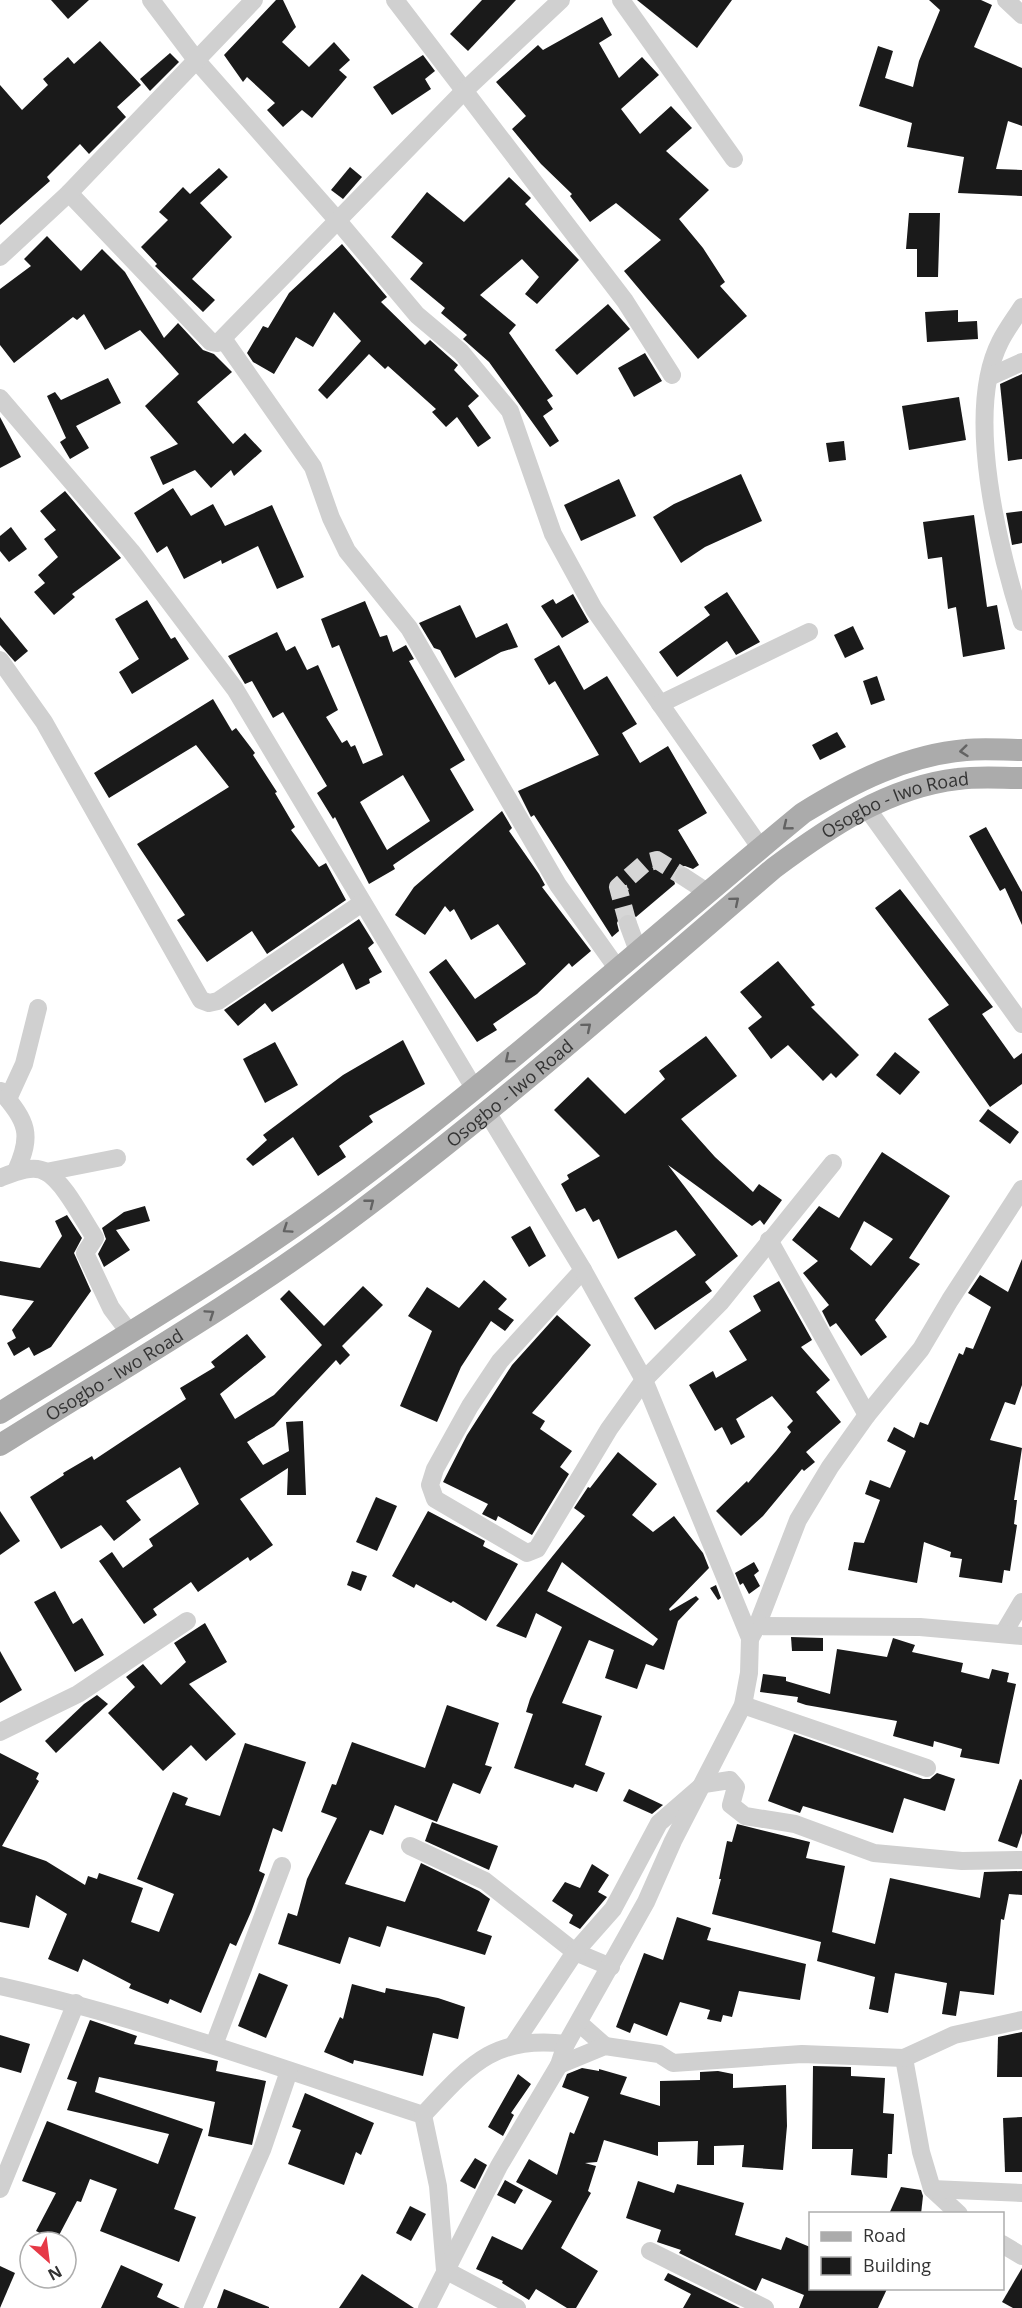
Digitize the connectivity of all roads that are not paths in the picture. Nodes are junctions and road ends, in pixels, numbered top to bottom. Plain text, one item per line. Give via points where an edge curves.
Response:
1 (151, 0) edge
2 (254, 0) edge
3 (395, 0) edge
4 (561, 0) edge
5 (621, 0) edge
6 (1006, 0) edge
7 (1022, 15) edge
8 (196, 61) junction
9 (464, 91) junction
10 (734, 159) dead end
11 (69, 193) junction
12 (338, 221) junction
13 (0, 257) edge
14 (1022, 307) edge
15 (224, 340) junction
16 (1022, 362) edge
17 (672, 375) dead end
18 (989, 377) junction
19 (0, 398) edge
20 (1022, 622) edge
21 (809, 632) dead end
22 (0, 660) edge
23 (660, 704) junction
24 (1022, 750) edge
25 (1022, 778) edge
26 (866, 807) junction
27 (760, 848) junction
28 (684, 877) tunnel mouth
29 (708, 892) junction
30 (362, 903) junction
31 (628, 924) tunnel mouth
32 (638, 951) junction
33 (617, 968) junction
34 (38, 1008) dead end
35 (1022, 1024) edge
36 (474, 1088) junction
37 (4, 1095) edge
38 (487, 1112) junction
39 (117, 1158) dead end
40 (833, 1163) dead end
41 (24, 1173) edge
42 (1022, 1189) edge
43 (769, 1240) junction
44 (584, 1270) junction
45 (129, 1332) junction
46 (644, 1380) junction
47 (0, 1413) edge
48 (867, 1415) junction
49 (0, 1445) edge
50 (1022, 1602) edge
51 (188, 1621) dead end
52 (754, 1632) junction
53 (1003, 1634) junction
54 (1022, 1636) edge
55 (743, 1705) junction
56 (0, 1732) edge
57 (927, 1768) dead end
58 (704, 1784) junction
59 (410, 1846) dead end
60 (1022, 1860) edge
61 (282, 1866) dead end
62 (575, 1952) junction
63 (611, 1967) junction
64 (0, 1986) edge
65 (76, 2003) junction
66 (1022, 2020) edge
67 (579, 2023) junction
68 (514, 2044) junction
69 (566, 2044) junction
70 (214, 2045) junction
71 (605, 2046) junction
72 (904, 2058) junction
73 (559, 2065) junction
74 (289, 2071) junction
75 (423, 2115) junction
76 (0, 2189) edge
77 (932, 2189) junction
78 (1022, 2193) edge
79 (957, 2212) edge
80 (1004, 2245) edge
81 (650, 2251) dead end
82 (1022, 2256) edge
83 (444, 2270) junction
84 (193, 2308) edge
85 (427, 2308) edge
86 (517, 2308) edge
87 (765, 2308) edge

1 - 8 street
2 - 8 street
3 - 9 street
4 - 9 street
5 - 10 street
6 - 7 street
8 - 11 street
8 - 12 street
9 - 12 street
9 - 17 street via 625,301
11 - 13 street
11 - 15 street via 211,342
12 - 15 street
12 - 23 street via 417,315 461,352 510,411 553,534 594,609
14 - 18 street via 999,343
15 - 33 street via 313,467 347,551 409,627 558,885
16 - 18 street
18 - 20 street via 984,436 1003,561
19 - 30 street via 131,551 235,688
21 - 23 street
22 - 30 street via 44,722 201,1000 218,1001
23 - 27 street
24 -> 27 main road, Osogbo - Iwo Road via 968,750 924,756 841,789
25 - 26 main road, Osogbo - Iwo Road via 958,778 924,785
26 - 35 street
38 -> 26 main road, Osogbo - Iwo Road via 774,868 821,833
27 - 29 main road, Osogbo - Iwo Road
28 - 29 street
29 - 32 main road, Osogbo - Iwo Road
30 - 36 street
31 - 32 street
32 - 33 main road, Osogbo - Iwo Road
33 -> 36 main road, Osogbo - Iwo Road
34 - 37 street via 24,1064
36 -> 45 main road, Osogbo - Iwo Road via 330,1200
37 - 41 street via 24,1126
38 - 44 street
49 -> 38 main road, Osogbo - Iwo Road via 346,1222
39 - 41 street
40 - 43 street
41 - 45 street via 63,1189 95,1238 85,1253 111,1308
42 - 48 street via 921,1349
43 - 46 street via 720,1304
43 - 48 street
44 - 46 street
44 - 46 street via 500,1361 470,1406 435,1469 430,1485 435,1499 527,1553 532,1552
45 - 47 main road, Osogbo - Iwo Road
46 - 52 street
48 - 52 street via 798,1520
50 - 53 street
51 - 56 street via 78,1694
52 - 53 street via 920,1627
52 - 55 street
53 - 54 street
55 - 57 street
55 - 58 street
58 - 60 street via 730,1780 734,1783 730,1805 745,1816 795,1824 874,1852 962,1861
58 - 62 street via 659,1823 612,1909
58 - 63 street
59 - 62 street via 485,1881
61 - 70 street
62 - 63 street
62 - 68 street
63 - 67 street
64 - 65 street
65 - 70 street
65 - 76 street
66 - 72 street via 954,2035
67 - 69 street
67 - 71 street
68 - 69 street
68 - 75 street via 466,2069
69 - 73 street
70 - 74 street
71 - 72 street via 658,2054 673,2063 802,2054
71 - 73 street
72 - 77 street via 921,2152
73 - 83 street
74 - 75 street
74 - 84 street via 262,2150
75 - 83 street via 438,2186
77 - 78 street
77 - 79 street
80 - 82 street
81 - 87 street
83 - 85 street
83 - 86 street

